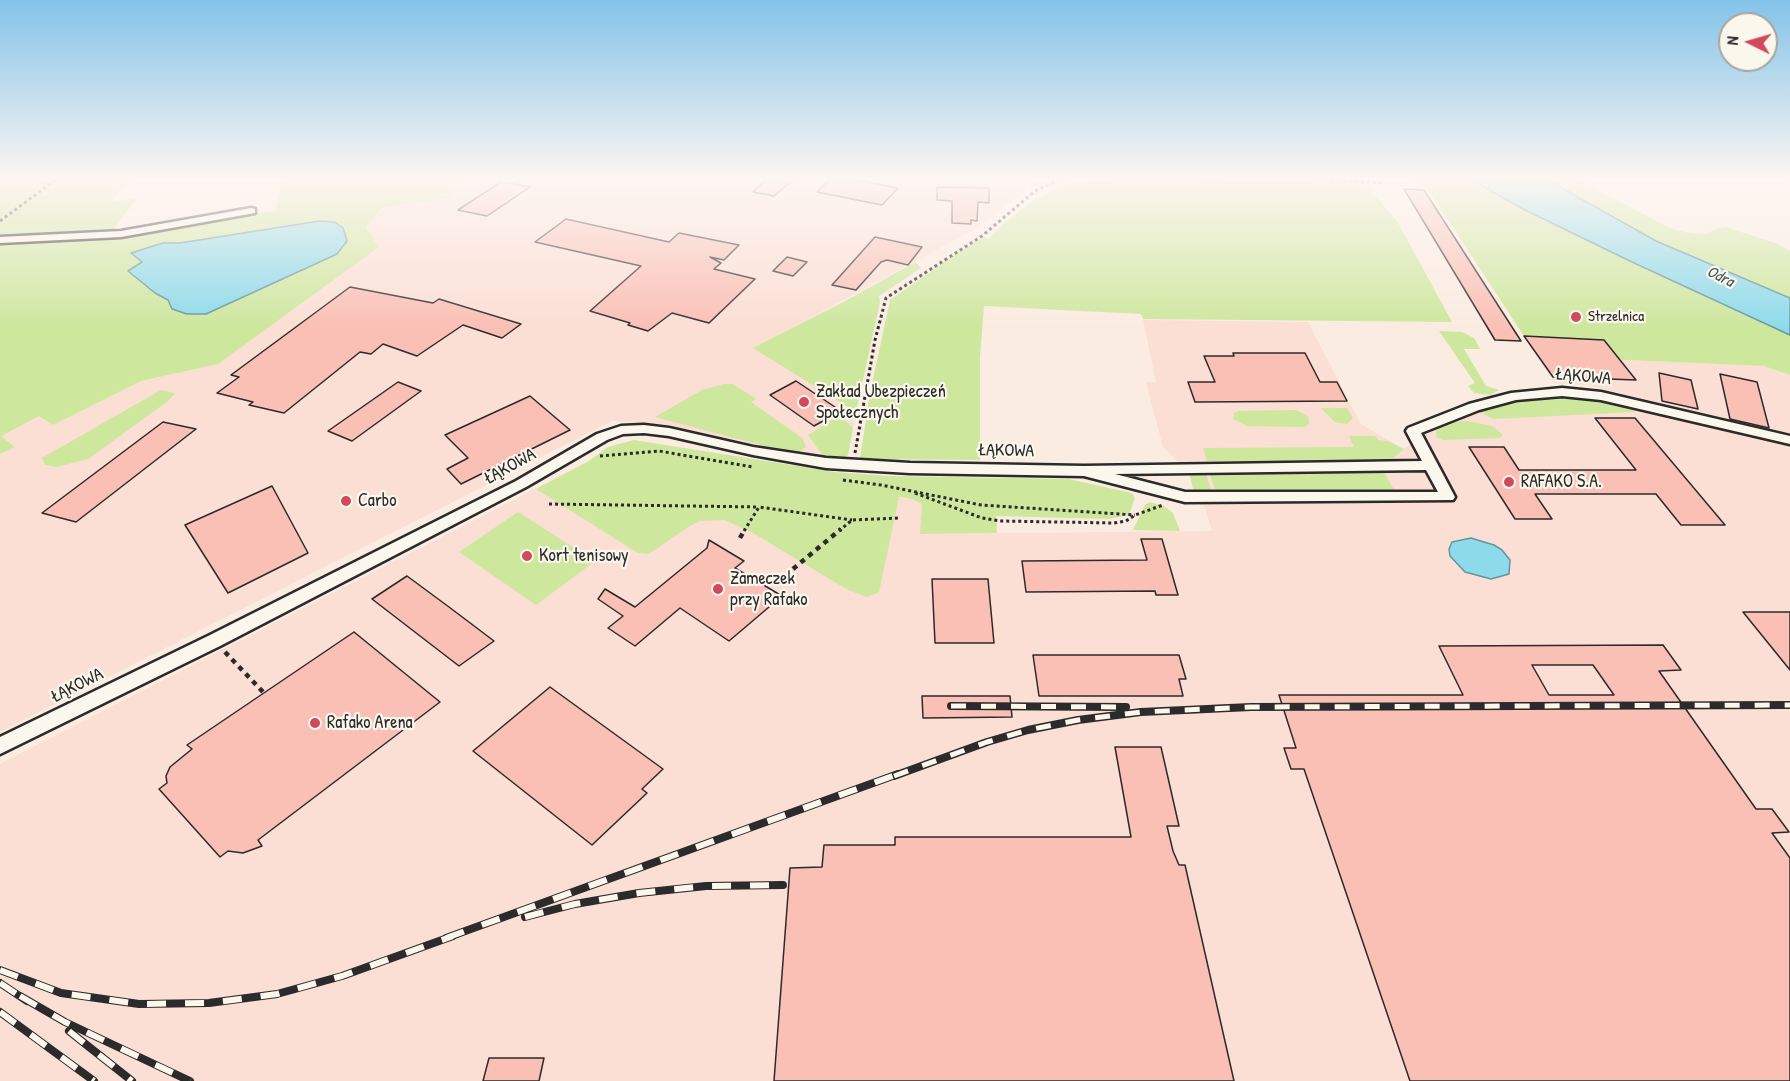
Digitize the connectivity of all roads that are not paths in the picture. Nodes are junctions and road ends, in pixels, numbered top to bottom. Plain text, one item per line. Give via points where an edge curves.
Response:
1 (154, 228) edge
2 (0, 240) edge
3 (1790, 440) edge
4 (1430, 465) junction
5 (1160, 468) junction
6 (1084, 471) junction
7 (1149, 488) junction
8 (1185, 497) junction
9 (0, 746) edge

1 - 2 street via 121,234
3 - 4 street, ŁĄKOWA via 1612,398 1562,392 1516,396 1443,417 1413,431
4 - 5 street, ŁĄKOWA
4 - 8 street, ŁĄKOWA via 1448,497
5 - 6 street, ŁĄKOWA
5 - 7 street
5 - 8 street
6 - 7 street, ŁĄKOWA
6 - 9 street, ŁĄKOWA via 853,465 753,451 655,429 621,430 224,636
7 - 8 street, ŁĄKOWA

